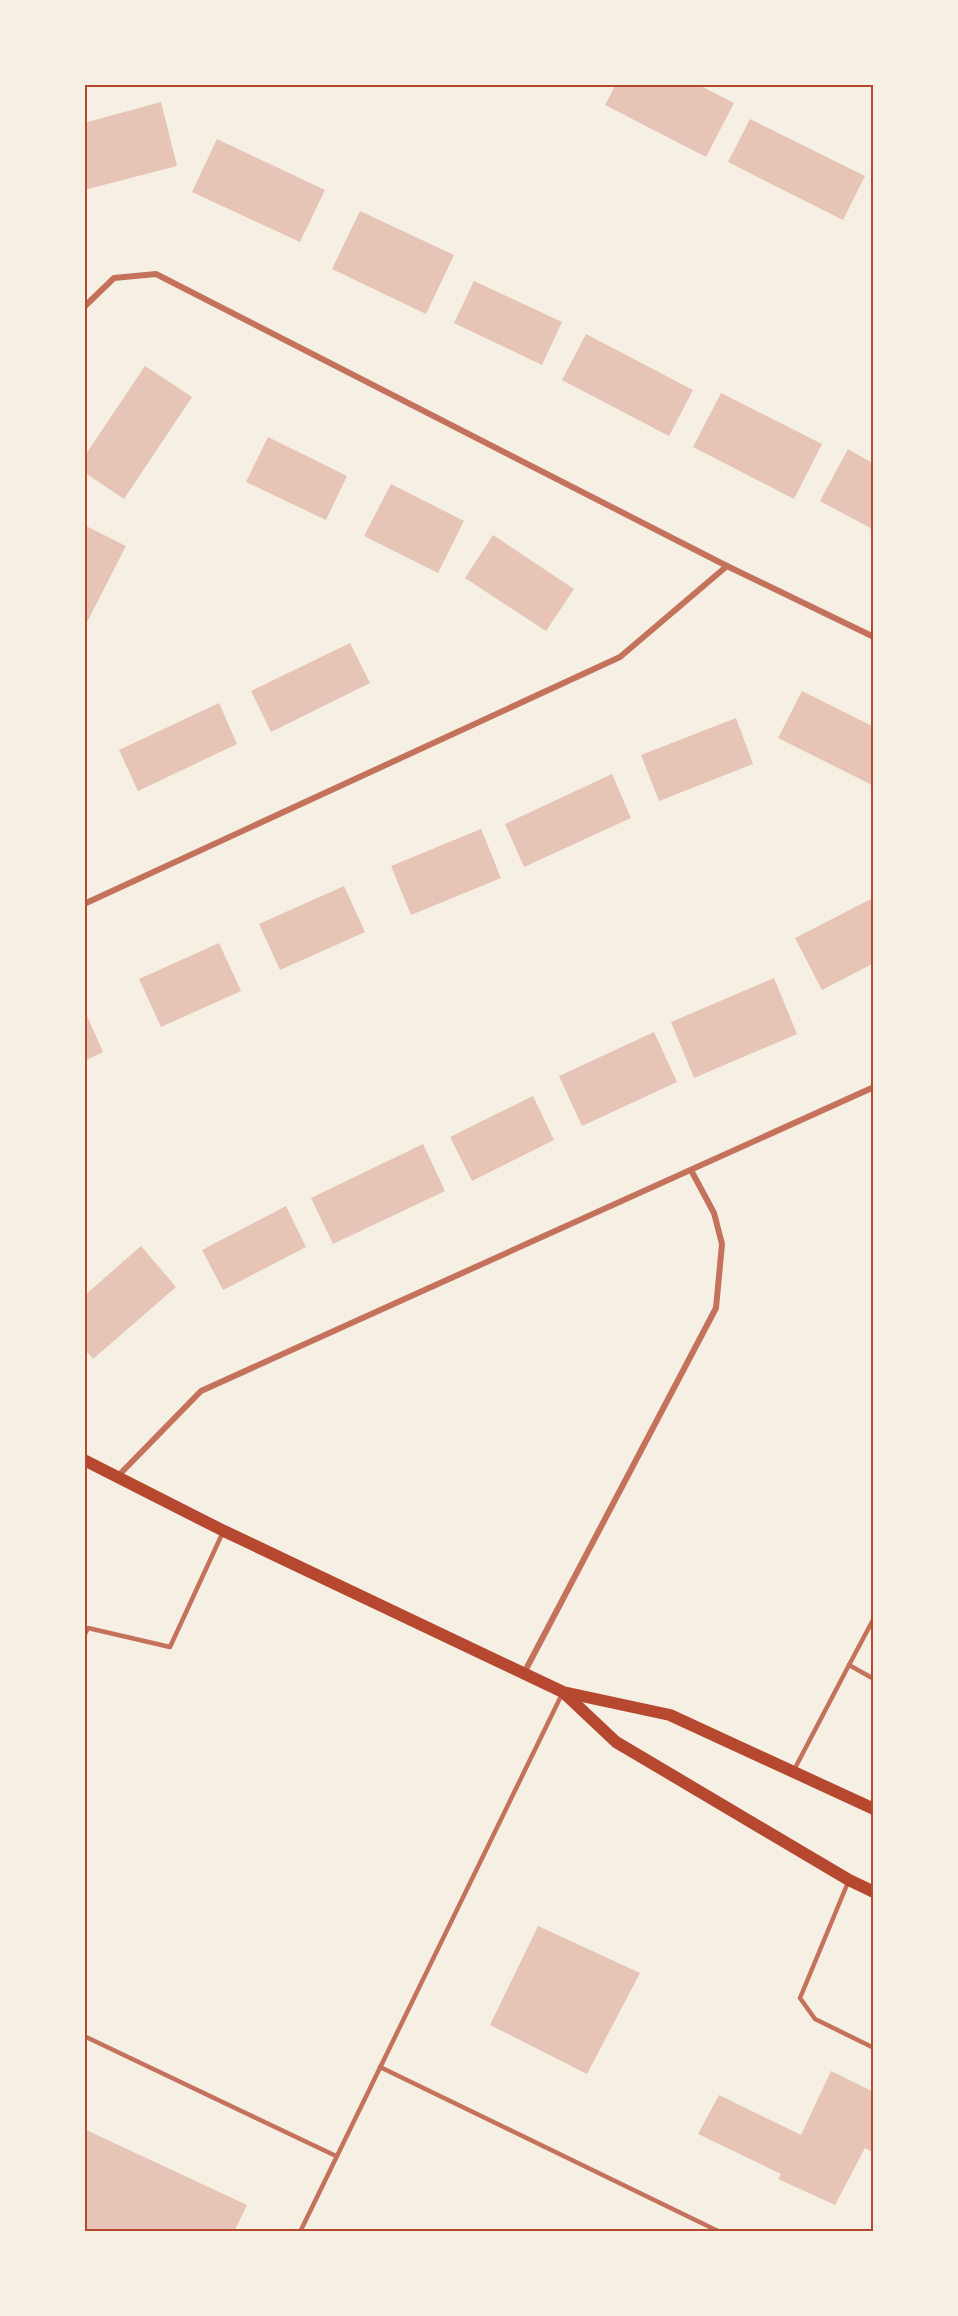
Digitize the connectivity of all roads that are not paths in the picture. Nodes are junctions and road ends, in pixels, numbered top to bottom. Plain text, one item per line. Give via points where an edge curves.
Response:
1 (84, 307) edge
2 (727, 566) junction
3 (874, 637) edge
4 (84, 904) edge
5 (874, 1088) edge
6 (692, 1172) junction
7 (84, 1460) edge
8 (118, 1477) junction
9 (224, 1530) junction
10 (874, 1618) edge
11 (84, 1636) edge
12 (849, 1665) junction
13 (524, 1673) junction
14 (874, 1679) edge
15 (563, 1692) junction
16 (794, 1770) junction
17 (874, 1809) edge
18 (849, 1880) junction
19 (874, 1892) edge
20 (84, 2036) edge
21 (874, 2048) edge
22 (380, 2067) junction
23 (336, 2157) junction
24 (300, 2232) edge
25 (720, 2232) edge

1 - 2 street via 114,278 156,274
2 - 3 street
2 - 4 street via 620,657
5 - 6 street
6 - 8 street via 201,1390
6 - 13 street via 714,1213 722,1244 716,1308
7 - 8 main road
8 - 9 main road
9 - 11 lane via 170,1647 88,1628
9 - 13 main road
10 - 12 lane
12 - 14 lane
12 - 16 lane
13 - 15 main road
15 - 16 main road via 670,1715
15 - 18 main road via 616,1742
15 - 22 lane
16 - 17 main road
18 - 19 main road
18 - 21 lane via 800,1998 815,2019
20 - 23 lane
22 - 23 lane
22 - 25 lane
23 - 24 lane

